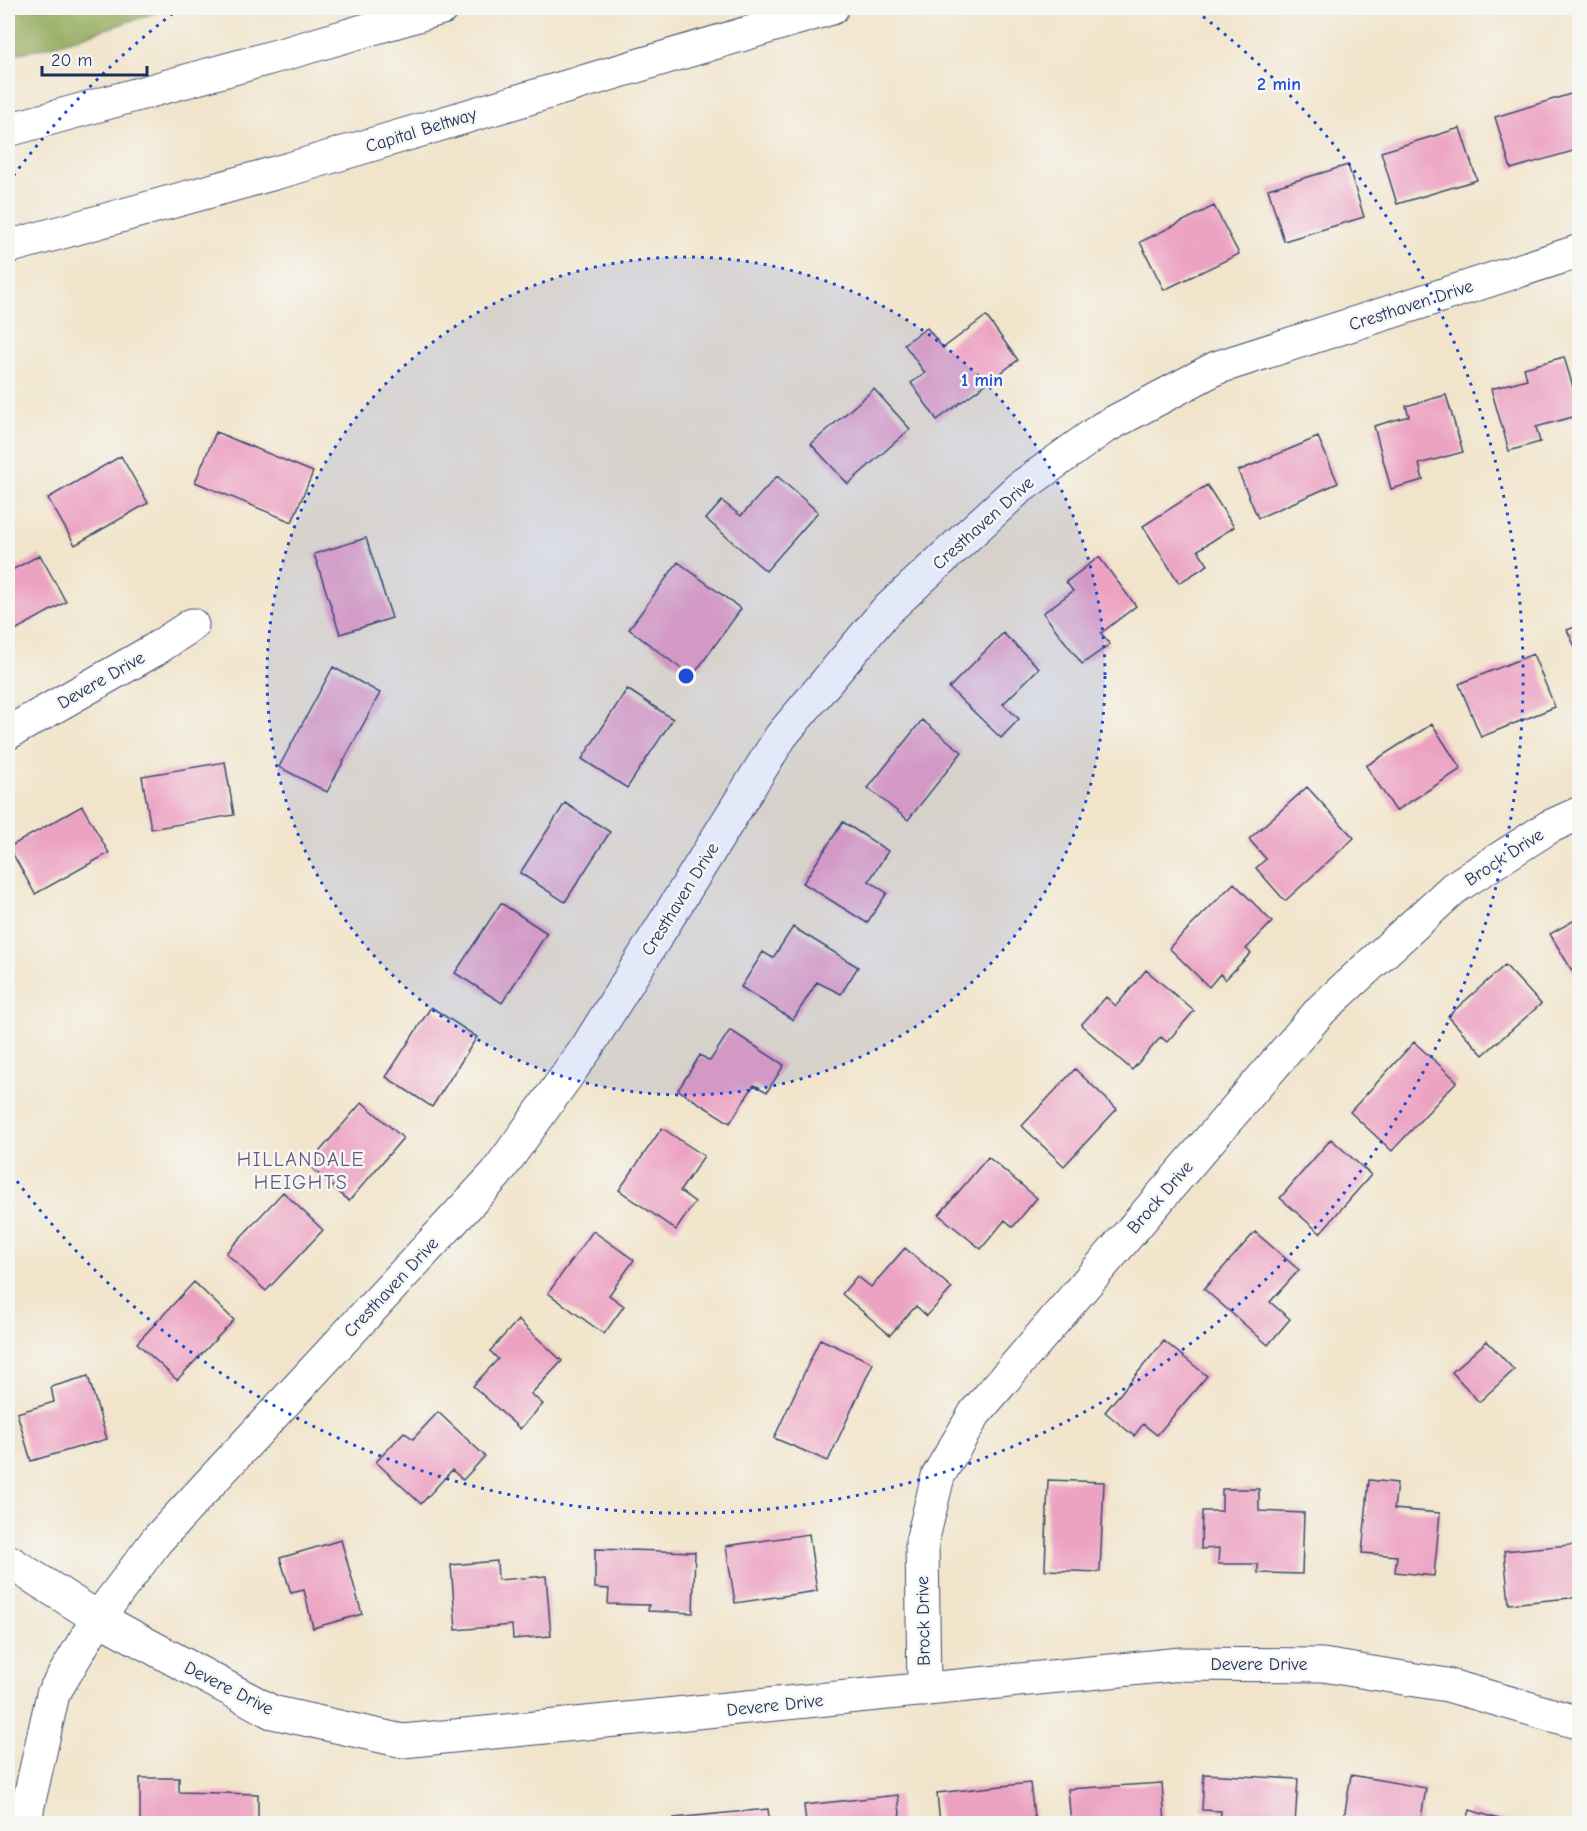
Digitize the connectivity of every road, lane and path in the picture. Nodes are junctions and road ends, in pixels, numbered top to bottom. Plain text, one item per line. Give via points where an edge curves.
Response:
1 (441, 8) edge
2 (832, 8) edge
3 (8, 130) edge
4 (8, 248) edge
5 (1580, 251) edge
6 (192, 625) dead end
7 (8, 733) edge
8 (1580, 813) edge
9 (8, 1561) edge
10 (98, 1618) junction
11 (924, 1690) junction
12 (1580, 1723) edge
13 (27, 1824) edge

1 - 3 main road
2 - 4 main road, Capital Beltway
5 - 10 main road, Cresthaven Drive via 1215,368 1103,428 1009,498 885,612 781,736 586,1049 496,1174 157,1540
6 - 7 main road, Devere Drive
8 - 11 main road, Brock Drive via 1549,827 1454,888 1322,1010 975,1413 938,1476 922,1542
9 - 10 main road, Devere Drive
10 - 11 main road, Devere Drive via 272,1713 403,1742
10 - 13 main road, Cresthaven Drive via 53,1694
11 - 12 main road, Devere Drive via 1181,1664 1323,1665 1447,1685

